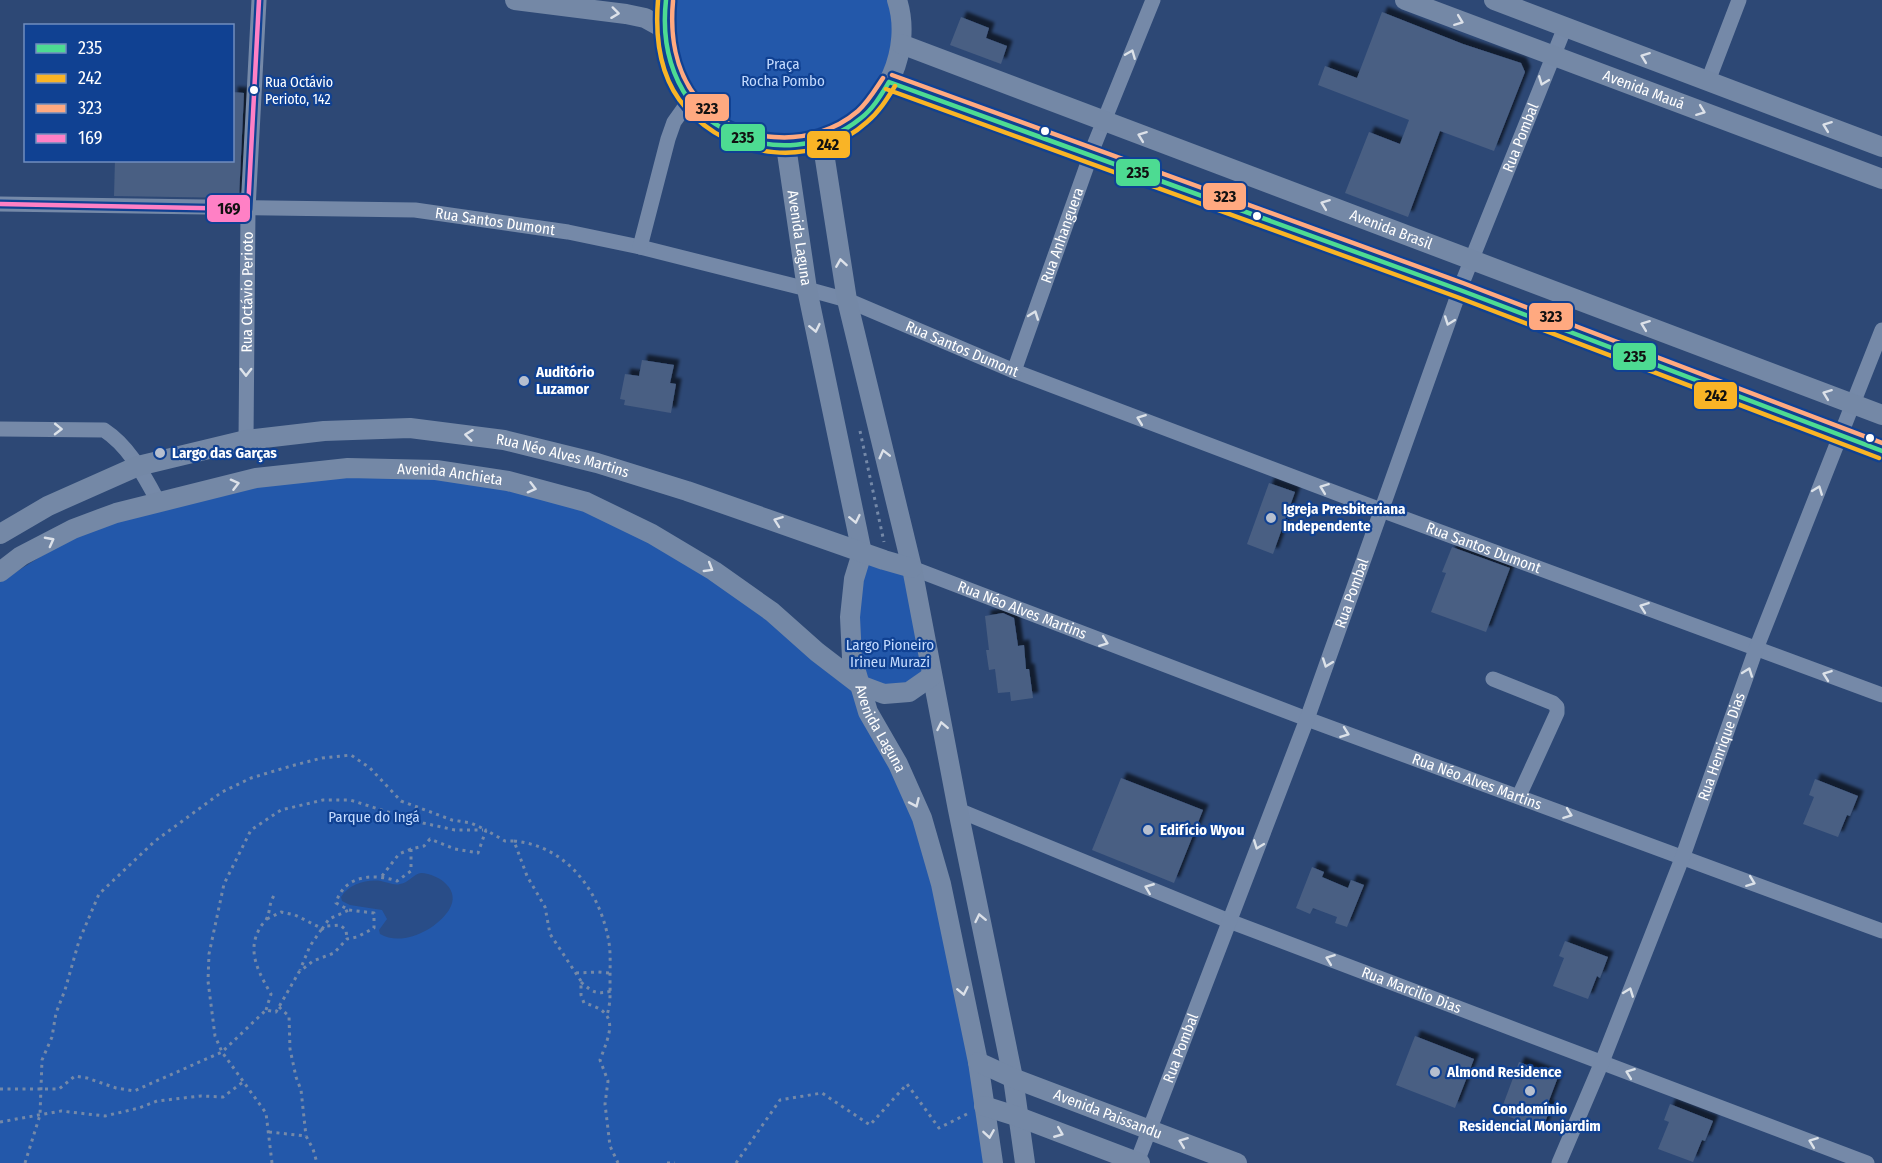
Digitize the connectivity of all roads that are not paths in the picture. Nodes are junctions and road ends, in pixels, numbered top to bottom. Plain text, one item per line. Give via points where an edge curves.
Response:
1 (259, 0) edge
2 (515, 0) edge
3 (666, 0) edge
4 (897, 0) edge
5 (1153, 0) edge
6 (1405, 0) edge
7 (1494, 0) edge
8 (1739, 0) edge
9 (1565, 27) junction
10 (664, 29) junction
11 (901, 44) junction
12 (1552, 56) junction
13 (1708, 81) junction
14 (889, 82) junction
15 (689, 101) junction
16 (1104, 122) junction
17 (822, 140) junction
18 (786, 146) junction
19 (1882, 147) edge
20 (1091, 154) junction
21 (1882, 179) edge
22 (0, 204) edge
23 (248, 209) junction
24 (640, 247) junction
25 (1473, 260) junction
26 (807, 290) junction
27 (1461, 290) junction
28 (847, 300) junction
29 (1882, 330) edge
30 (1014, 371) junction
31 (1853, 404) junction
32 (1882, 415) edge
33 (0, 429) edge
34 (1840, 434) junction
35 (246, 440) junction
36 (1882, 451) edge
37 (138, 466) junction
38 (159, 503) junction
39 (1382, 510) junction
40 (0, 534) edge
41 (862, 553) junction
42 (912, 568) junction
43 (0, 572) edge
44 (1756, 649) junction
45 (932, 676) junction
46 (1493, 680) dead end
47 (860, 685) junction
48 (1882, 695) edge
49 (1307, 719) junction
50 (1519, 796) junction
51 (958, 810) junction
52 (1683, 856) junction
53 (1229, 921) junction
54 (1882, 931) edge
55 (978, 1062) junction
56 (1602, 1062) junction
57 (1013, 1078) junction
58 (984, 1106) junction
59 (1019, 1117) junction
60 (1150, 1130) junction
61 (1138, 1162) edge
62 (993, 1163) edge
63 (1025, 1163) edge
64 (1237, 1163) edge
65 (1559, 1163) edge
66 (1867, 1163) edge

1 - 23 street, Rua Octávio Perioto
2 -> 10 main road via 645,18
3 - 10 main road
4 - 11 main road
16 -> 5 street, Rua Anhanguera
6 -> 12 main road, Avenida Mauá
7 - 9 main road, Avenida Mauá
8 - 13 street
9 - 12 street, Rua Pombal
13 -> 9 main road, Avenida Mauá
10 - 15 main road via 671,67
11 - 14 main road
11 - 16 main road, Avenida Brasil
12 -> 21 main road, Avenida Mauá
12 -> 25 street, Rua Pombal
19 -> 13 main road, Avenida Mauá
14 - 17 main road via 861,117
14 - 20 main road
15 - 18 main road via 718,127 753,142
15 - 24 street via 668,139
16 - 20 street, Rua Anhanguera
25 -> 16 main road, Avenida Brasil
17 - 18 main road
28 -> 17 main road
18 - 26 main road, Avenida Laguna
20 - 27 main road
30 -> 20 street, Rua Anhanguera
22 - 23 street, Rua Santos Dumont
23 - 24 street, Rua Santos Dumont via 415,210 539,227
23 -> 35 street, Rua Octávio Perioto
24 - 26 street, Rua Santos Dumont
25 - 27 street, Rua Pombal
31 -> 25 main road, Avenida Brasil
26 - 28 street, Rua Santos Dumont
26 -> 41 main road, Avenida Laguna
27 - 34 main road
27 -> 39 street, Rua Pombal
28 - 30 street, Rua Santos Dumont
42 -> 28 main road
29 - 31 street, Rua Henrique Dias
39 -> 30 street, Rua Santos Dumont
31 - 32 main road, Avenida Brasil
31 - 34 street, Rua Henrique Dias
33 -> 37 street via 104,430 118,439
34 - 36 main road
44 -> 34 street, Rua Henrique Dias
35 - 37 main road, Rua Néo Alves Martins
41 -> 35 main road, Rua Néo Alves Martins via 687,491 504,440 410,428 324,431
37 - 38 street
37 - 40 main road via 48,506
43 -> 38 main road, Avenida Anchieta via 21,556 73,529
38 -> 47 main road, Avenida Anchieta via 256,478 348,468 436,470 508,481 586,502 652,534 772,612
44 -> 39 street, Rua Santos Dumont
39 -> 49 street, Rua Pombal
41 - 42 main road, Rua Néo Alves Martins
41 - 47 main road, Avenida Laguna via 854,579 850,617 852,658
42 - 45 main road
42 -> 49 street, Rua Néo Alves Martins
48 -> 44 street, Rua Santos Dumont
52 -> 44 street, Rua Henrique Dias
45 - 47 main road via 909,692 884,694
51 -> 45 main road
46 - 50 street via 1557,707
47 -> 55 main road, Avenida Laguna via 868,712 898,764 922,818 941,884
49 -> 50 street, Rua Néo Alves Martins
49 -> 53 street, Rua Pombal
50 -> 52 street, Rua Néo Alves Martins
53 -> 51 street, Rua Marcilio Dias
57 -> 51 main road
52 -> 54 street, Rua Néo Alves Martins
56 -> 52 street, Rua Henrique Dias
56 -> 53 street, Rua Marcilio Dias
53 - 60 street, Rua Pombal
55 - 57 main road, Avenida Paissandu
55 - 58 main road, Avenida Laguna
56 - 65 street, Rua Henrique Dias
66 -> 56 street, Rua Marcilio Dias
57 - 59 main road
57 - 60 main road, Avenida Paissandu
58 - 59 main road
58 -> 62 main road, Avenida Laguna
59 -> 61 main road
59 - 63 main road
60 - 61 street, Rua Pombal
64 -> 60 main road, Avenida Paissandu

